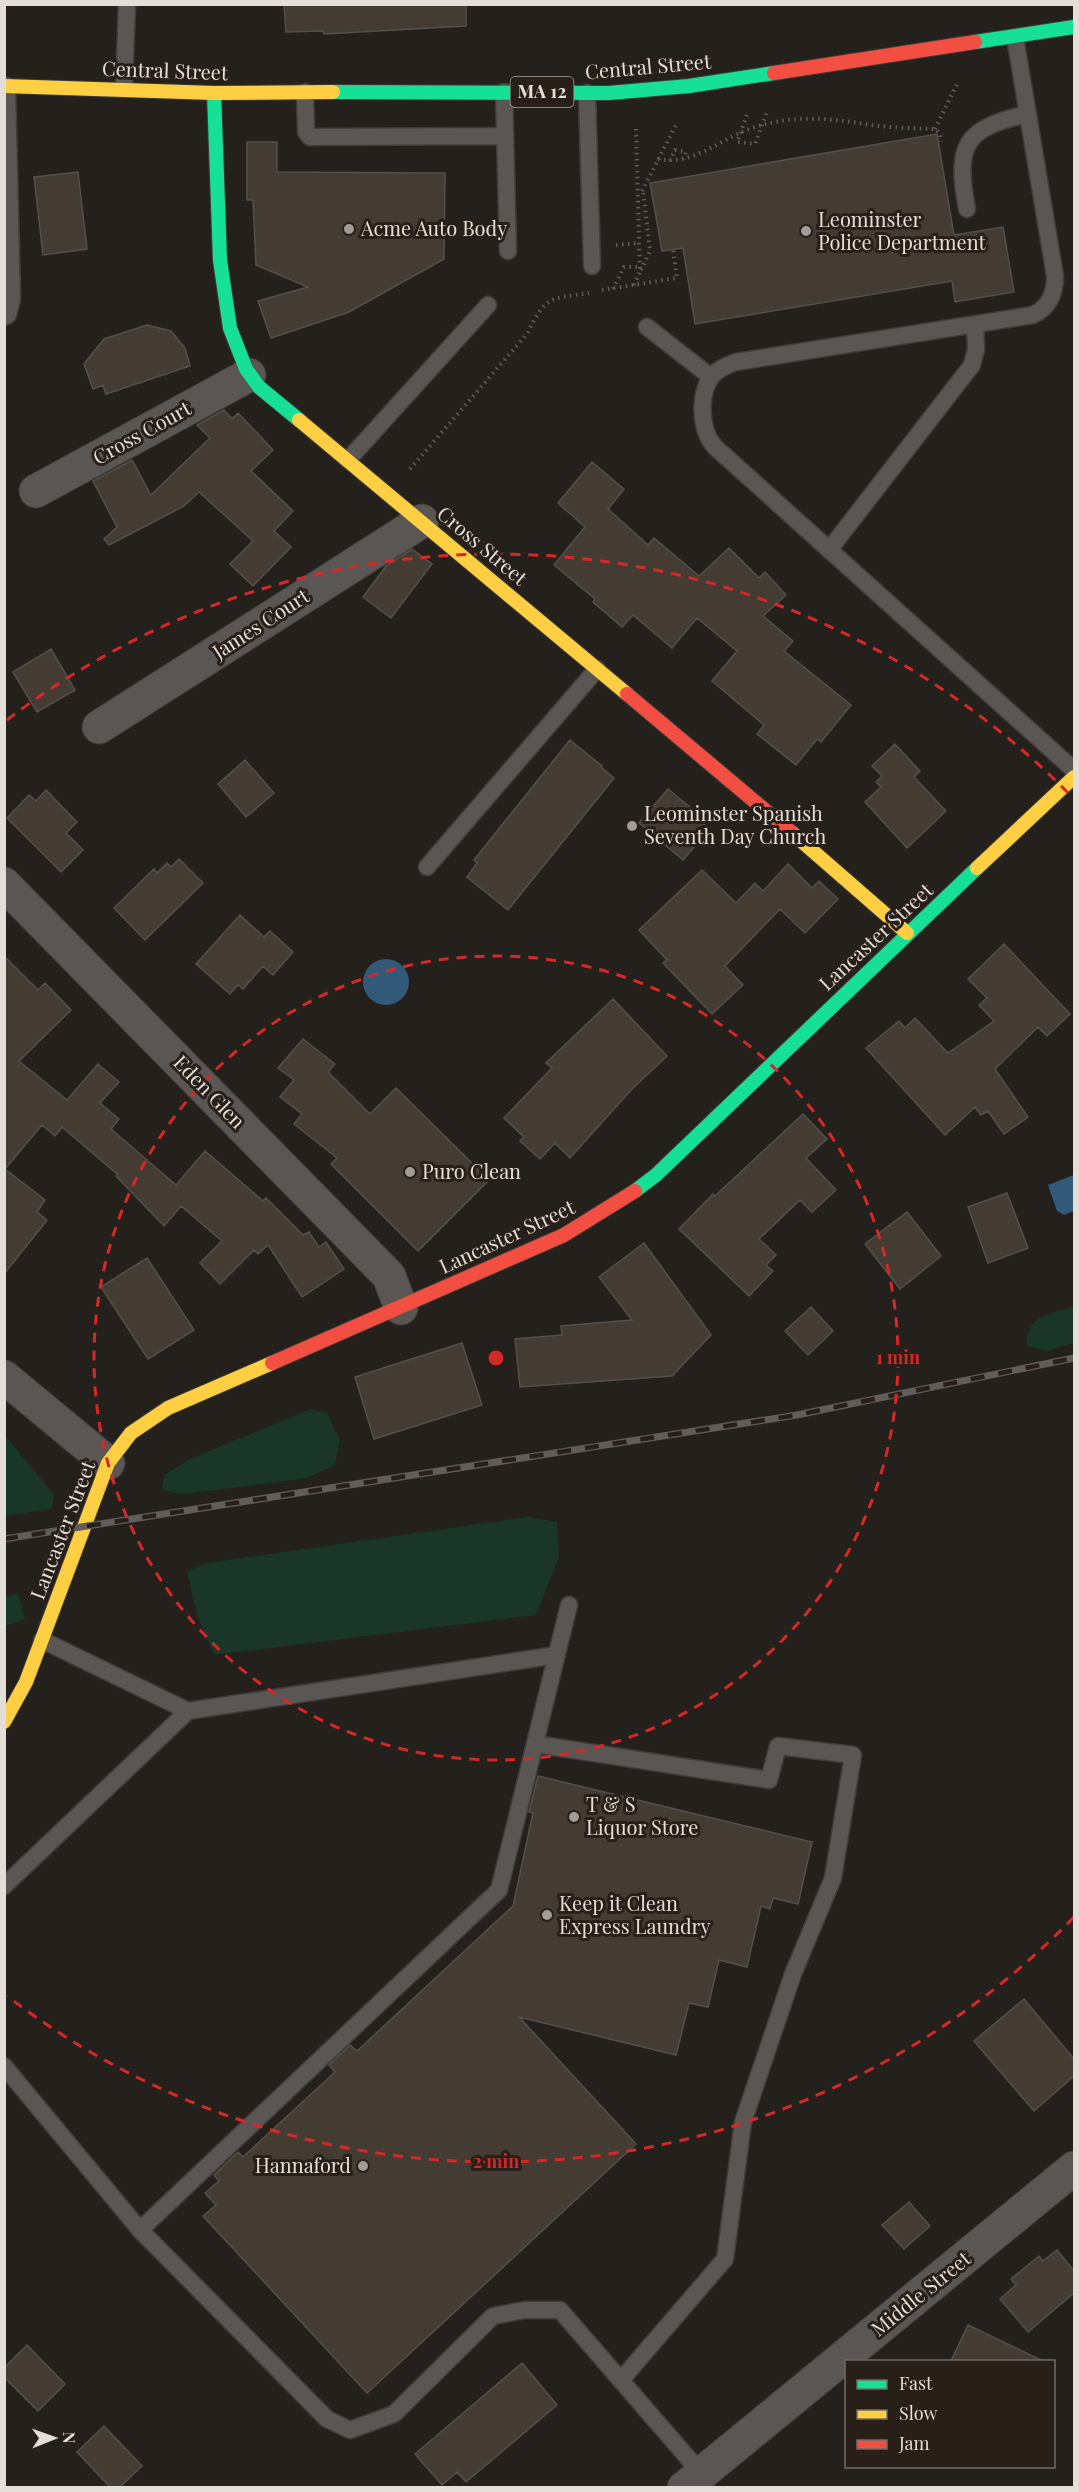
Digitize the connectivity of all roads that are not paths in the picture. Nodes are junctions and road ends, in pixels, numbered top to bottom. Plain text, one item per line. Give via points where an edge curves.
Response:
1 (127, 4) edge
2 (1074, 27) edge
3 (1015, 36) junction
4 (6, 86) edge
5 (124, 88) junction
6 (305, 92) junction
7 (504, 92) junction
8 (214, 93) junction
9 (587, 93) junction
10 (1028, 114) junction
11 (505, 136) junction
12 (967, 209) dead end
13 (508, 250) dead end
14 (592, 266) dead end
15 (488, 304) dead end
16 (4, 317) edge
17 (975, 324) junction
18 (647, 327) dead end
19 (249, 375) junction
20 (711, 377) junction
21 (348, 460) junction
22 (36, 491) dead end
23 (422, 521) junction
24 (829, 550) junction
25 (597, 669) junction
26 (99, 727) dead end
27 (1074, 770) edge
28 (1074, 777) edge
29 (427, 867) dead end
30 (4, 884) edge
31 (907, 933) junction
32 (401, 1308) junction
33 (4, 1377) edge
34 (108, 1463) junction
35 (569, 1605) dead end
36 (42, 1640) junction
37 (557, 1655) junction
38 (188, 1711) junction
39 (4, 1722) edge
40 (535, 1744) junction
41 (4, 1886) edge
42 (4, 2066) edge
43 (1074, 2168) edge
44 (140, 2230) junction
45 (848, 2360) edge
46 (845, 2362) edge
47 (621, 2380) junction
48 (703, 2483) edge

1 - 5 lane
2 - 3 main road, Central Street / MA 12
3 - 9 main road, Central Street / MA 12 via 689,86
3 - 10 lane
4 - 5 main road, Central Street / MA 12
4 - 16 lane via 12,299
5 - 8 main road, Central Street / MA 12
6 - 7 main road, Central Street / MA 12
6 - 8 main road, Central Street / MA 12
6 - 11 lane via 306,132 310,137
7 - 9 main road, Central Street / MA 12
7 - 11 lane
8 - 19 main road, Cross Street via 224,303 231,333
9 - 14 lane
10 - 12 lane via 989,124 969,141 962,164
10 - 17 lane via 1055,276 1053,295 1042,311 1033,315
11 - 13 lane
15 - 21 lane
17 - 20 lane via 736,362
17 - 24 lane via 972,365
18 - 20 lane
19 - 21 main road, Cross Street
19 - 22 street, Cross Court
20 - 24 lane via 703,410 708,440
21 - 23 main road, Cross Street
23 - 25 main road, Cross Street
23 - 26 street, James Court
24 - 27 lane
25 - 29 lane
25 - 31 main road, Cross Street
28 - 31 main road, Lancaster Street
30 - 32 street, Eden Glen via 389,1276
31 - 32 main road, Lancaster Street via 656,1175 624,1200 564,1235
32 - 34 main road, Lancaster Street via 168,1408 131,1433
33 - 34 street
34 - 36 main road, Lancaster Street
35 - 37 lane
36 - 38 lane
36 - 39 main road, Lancaster Street via 26,1682
37 - 38 lane
37 - 40 lane
38 - 41 lane
40 - 44 lane via 499,1890
40 - 47 lane via 769,1780 778,1746 853,1755 833,1878 793,1974 743,2122 725,2259
42 - 44 lane
43 - 45 street, Middle Street
44 - 47 lane via 327,2419 350,2430 393,2414 493,2316 514,2312 560,2310
46 - 48 street, Middle Street
47 - 48 lane

